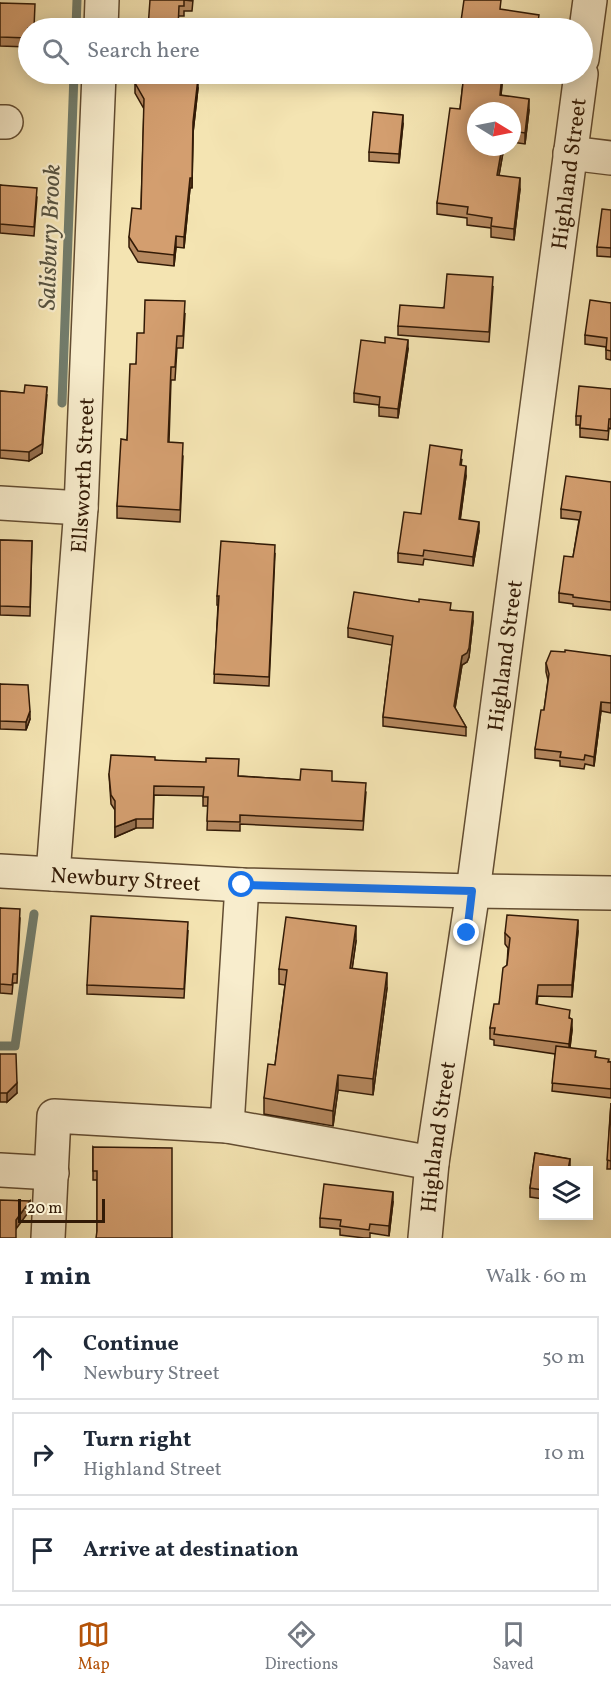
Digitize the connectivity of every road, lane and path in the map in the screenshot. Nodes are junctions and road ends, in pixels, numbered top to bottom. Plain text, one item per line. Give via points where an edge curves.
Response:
1 (102, 0) edge
2 (590, 0) edge
3 (101, 18) edge
4 (588, 18) edge
5 (99, 84) edge
6 (580, 84) edge
7 (570, 153) junction
8 (611, 158) edge
9 (0, 503) edge
10 (81, 508) junction
11 (0, 871) edge
12 (53, 874) junction
13 (242, 885) junction
14 (472, 891) junction
15 (611, 893) edge
16 (227, 1126) junction
17 (432, 1163) junction
18 (0, 1170) edge
19 (52, 1173) junction
20 (48, 1238) edge
21 (424, 1238) edge

1 - 3 street
2 - 4 street
5 - 10 street, Ellsworth Street
6 - 7 street, Highland Street
7 - 8 street
7 - 14 street, Highland Street
9 - 10 street
10 - 12 street, Ellsworth Street
11 - 12 street, Newbury Street
12 - 13 street, Newbury Street
13 - 14 street, Newbury Street
13 - 16 street
14 - 15 street, Newbury Street
14 - 17 street, Highland Street
16 - 17 street
16 - 19 street via 54,1116
17 - 21 street, Highland Street
18 - 19 street
19 - 20 street

